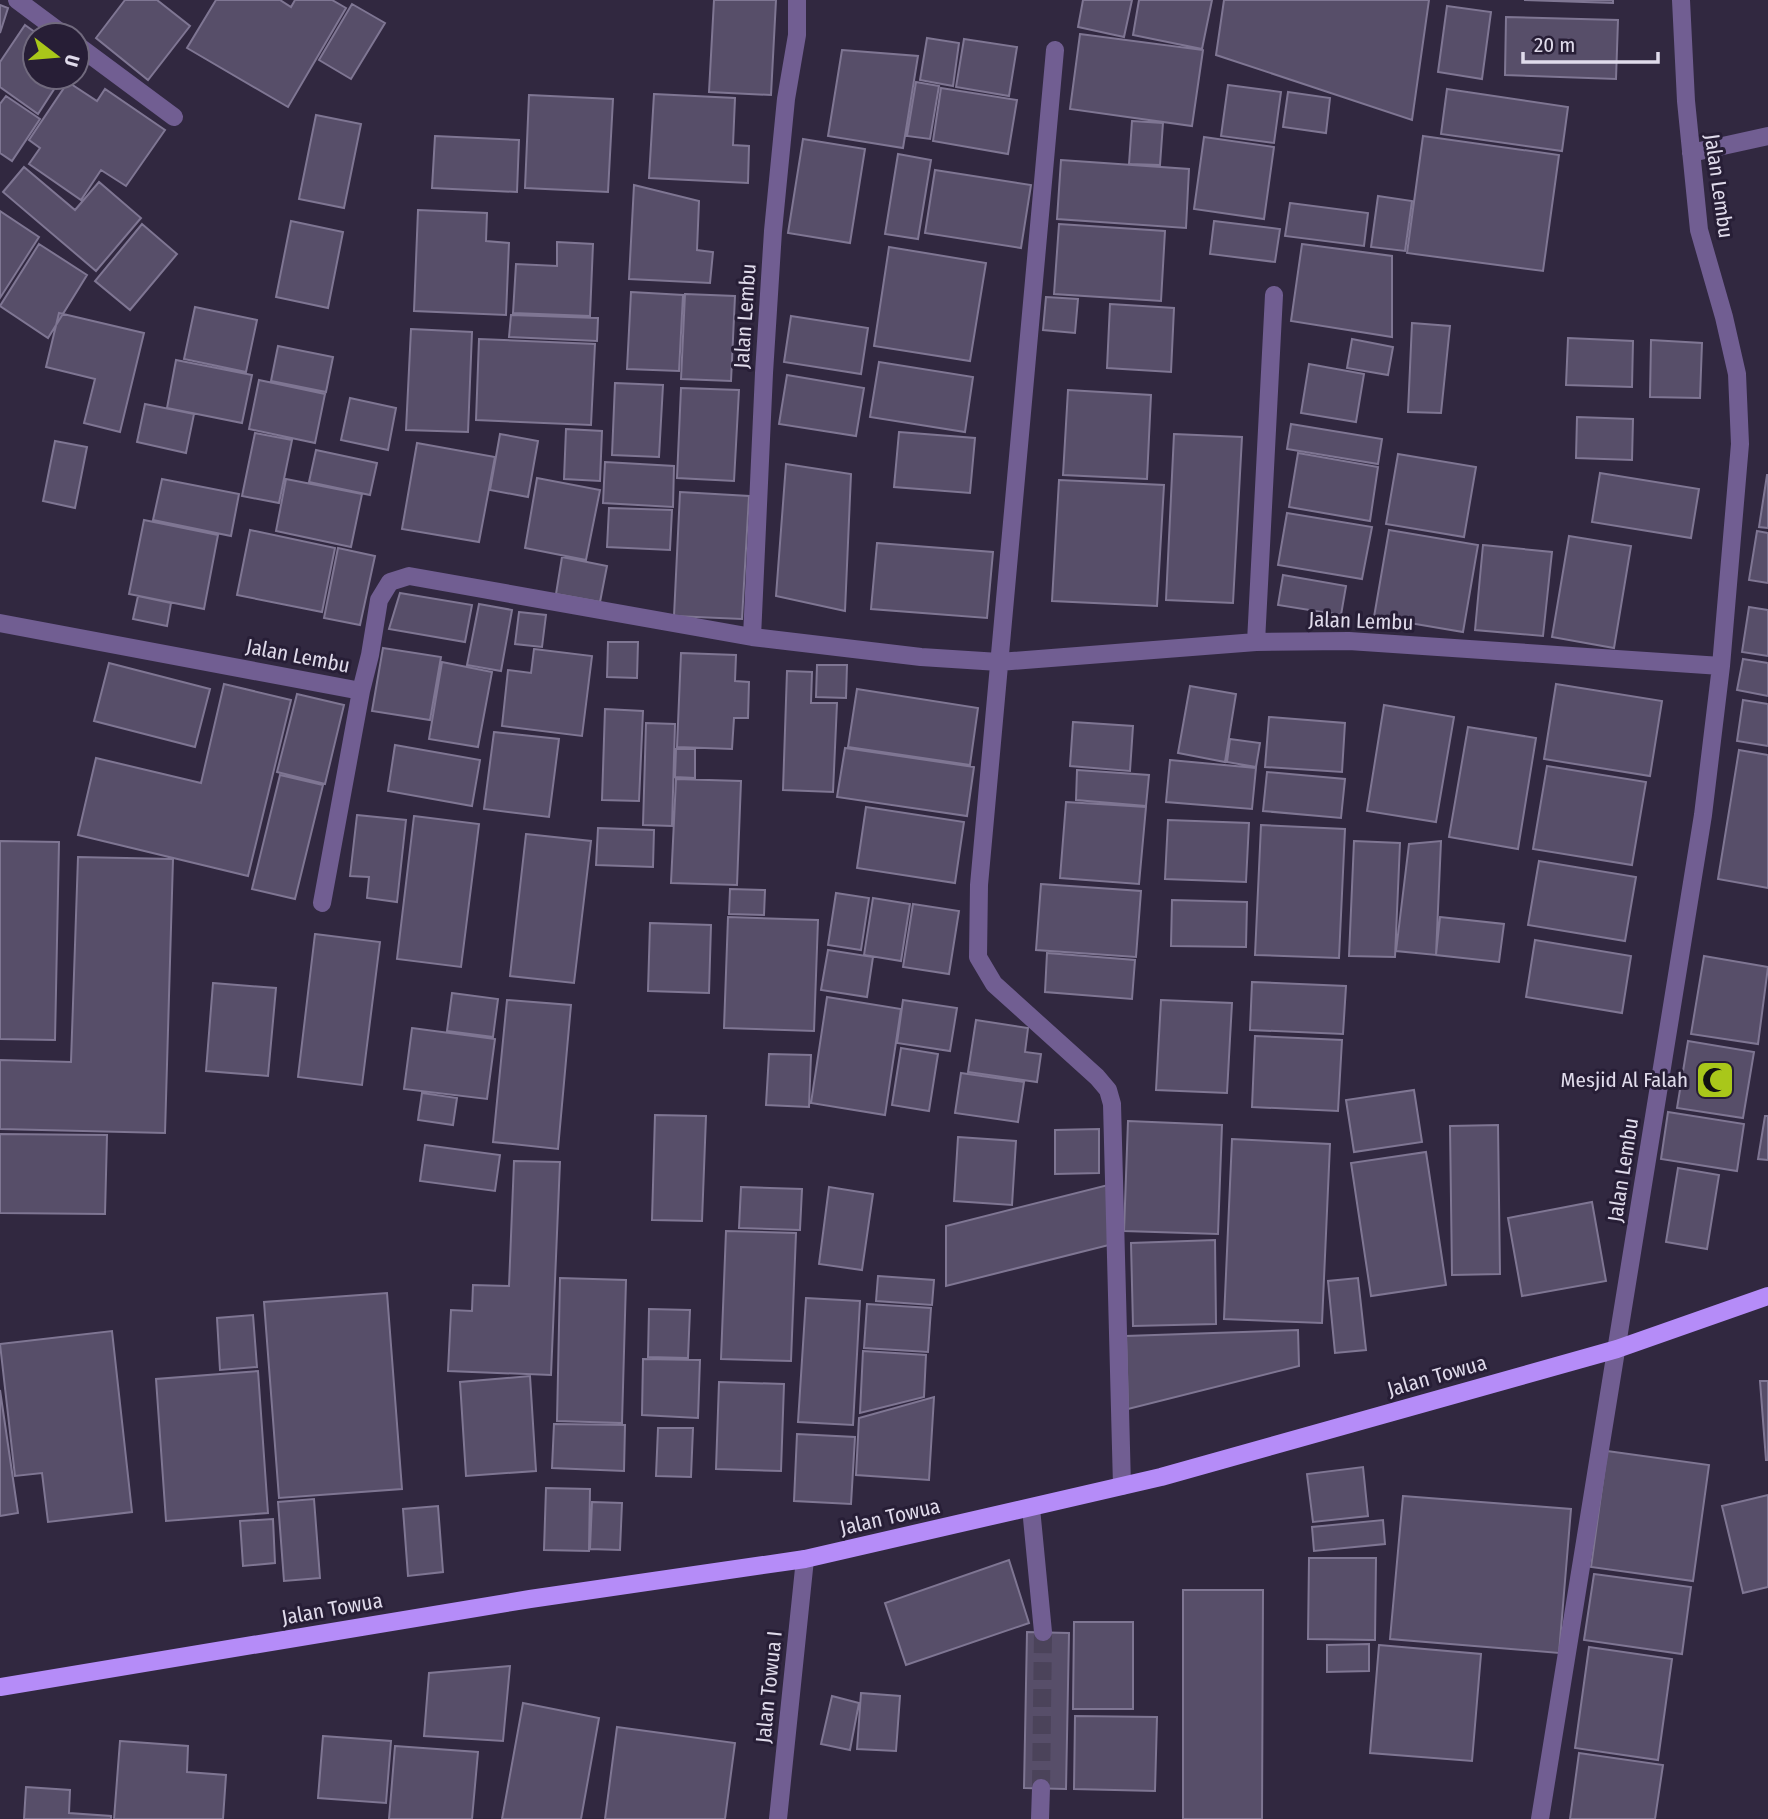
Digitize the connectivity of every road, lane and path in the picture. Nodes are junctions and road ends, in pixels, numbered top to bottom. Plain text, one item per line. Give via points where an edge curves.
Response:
1 (17, 0) edge
2 (797, 0) edge
3 (1681, 0) edge
4 (45, 21) edge
5 (1055, 50) dead end
6 (91, 55) edge
7 (174, 117) dead end
8 (1768, 136) edge
9 (1691, 153) junction
10 (1274, 295) dead end
11 (0, 623) edge
12 (752, 637) junction
13 (1256, 642) junction
14 (999, 662) junction
15 (1721, 666) junction
16 (362, 691) junction
17 (322, 902) dead end
18 (1768, 1296) edge
19 (1617, 1349) junction
20 (1122, 1486) junction
21 (1031, 1508) junction
22 (805, 1559) junction
23 (1043, 1632) tunnel mouth
24 (0, 1686) edge
25 (1041, 1788) tunnel mouth
26 (778, 1819) edge
27 (1040, 1819) edge
28 (1540, 1819) edge

1 - 4 street
2 - 12 street, Jalan Lembu via 797,35 773,231
3 - 9 street, Jalan Lembu
5 - 14 street
6 - 7 street
8 - 9 street
9 - 15 street, Jalan Lembu via 1699,230 1737,374 1740,444
10 - 13 street
11 - 16 street, Jalan Lembu
12 - 14 street, Jalan Lembu
12 - 16 street, Jalan Lembu via 409,576 390,582 379,600
13 - 14 street, Jalan Lembu
13 - 15 street, Jalan Lembu via 1349,640
14 - 20 street via 979,885 978,957 994,984 1097,1077 1112,1104
15 - 19 street, Jalan Lembu via 1703,815
16 - 17 street
18 - 19 main road, Jalan Towua
19 - 20 main road, Jalan Towua
19 - 28 street, Jalan Lembu
20 - 21 main road, Jalan Towua
21 - 22 main road, Jalan Towua
21 - 23 street
22 - 24 main road, Jalan Towua
22 - 26 street, Jalan Towua I
25 - 27 street

